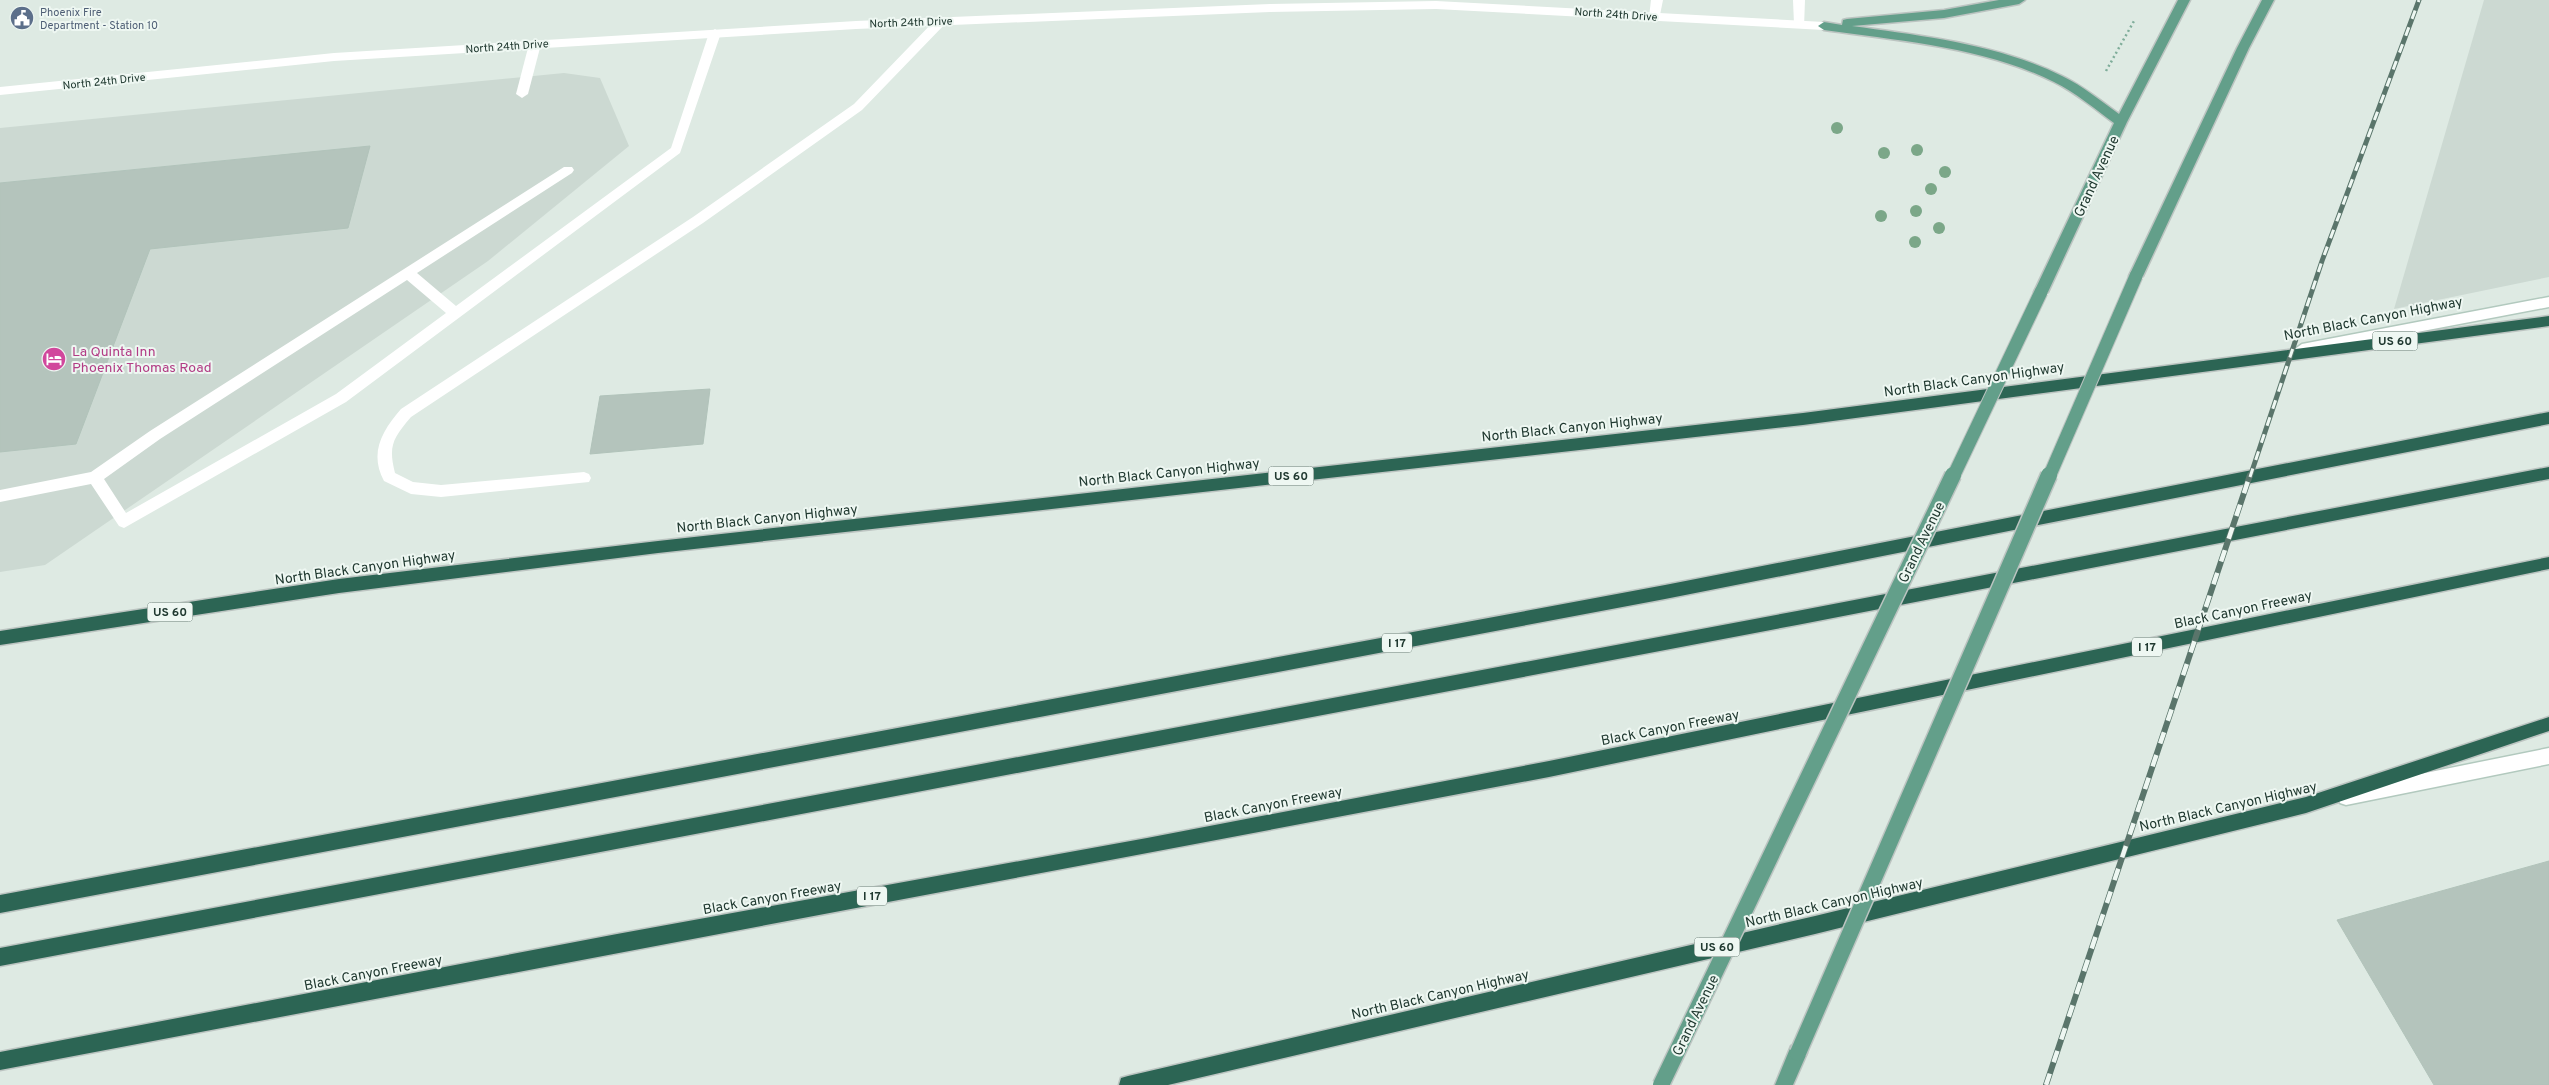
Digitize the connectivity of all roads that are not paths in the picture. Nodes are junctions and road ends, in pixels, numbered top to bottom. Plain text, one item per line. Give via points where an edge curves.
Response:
1 (1657, 0) edge
2 (1799, 0) edge
3 (2019, 0) edge
4 (2184, 0) edge
5 (2268, 0) edge
6 (1401, 3) edge
7 (1655, 17) junction
8 (941, 21) junction
9 (1800, 24) junction
10 (1824, 26) junction
11 (715, 33) junction
12 (535, 44) junction
13 (0, 91) edge
14 (522, 94) dead end
15 (2122, 122) junction
16 (568, 170) dead end
17 (408, 273) junction
18 (2549, 302) edge
19 (455, 313) junction
20 (2549, 321) edge
21 (2242, 361) junction
22 (2549, 418) edge
23 (2549, 473) edge
24 (95, 477) junction
25 (584, 478) dead end
26 (0, 496) edge
27 (2549, 564) edge
28 (0, 638) edge
29 (2549, 724) edge
30 (2549, 756) edge
31 (2306, 805) junction
32 (0, 904) edge
33 (0, 957) edge
34 (0, 1061) edge
35 (1128, 1085) edge
36 (1662, 1085) edge
37 (1784, 1085) edge

1 - 7 street
2 - 9 street
3 - 10 main road via 1944,14
4 - 15 main road, Grand Avenue
5 - 37 main road, bridge via 2136,276
6 - 7 street, North 24th Drive
6 - 8 street, North 24th Drive
7 - 9 street, North 24th Drive
8 - 11 street, North 24th Drive
8 - 25 street via 858,107 698,220 406,413 388,434 382,452 389,477 418,489 441,491
9 - 10 street, North 24th Drive
10 - 15 main road via 1965,48 2020,64 2059,80
11 - 12 street, North 24th Drive
11 - 19 street via 676,150
12 - 13 street, North 24th Drive via 334,57
12 - 14 street
15 - 36 main road, Grand Avenue, bridge
16 - 17 street
17 - 19 street
17 - 24 street
18 - 21 street, North Black Canyon Highway
19 - 24 street via 341,398 124,522
20 - 21 highway, US 60
21 - 28 highway, North Black Canyon Highway / US 60 via 1803,419 658,547 340,586
22 - 32 highway, I 17 via 1616,601
23 - 33 highway
24 - 26 street
27 - 34 highway, Black Canyon Freeway / I 17 via 1618,755
29 - 31 highway
30 - 31 street, North Black Canyon Highway
31 - 35 highway, North Black Canyon Highway / US 60 via 1814,925

